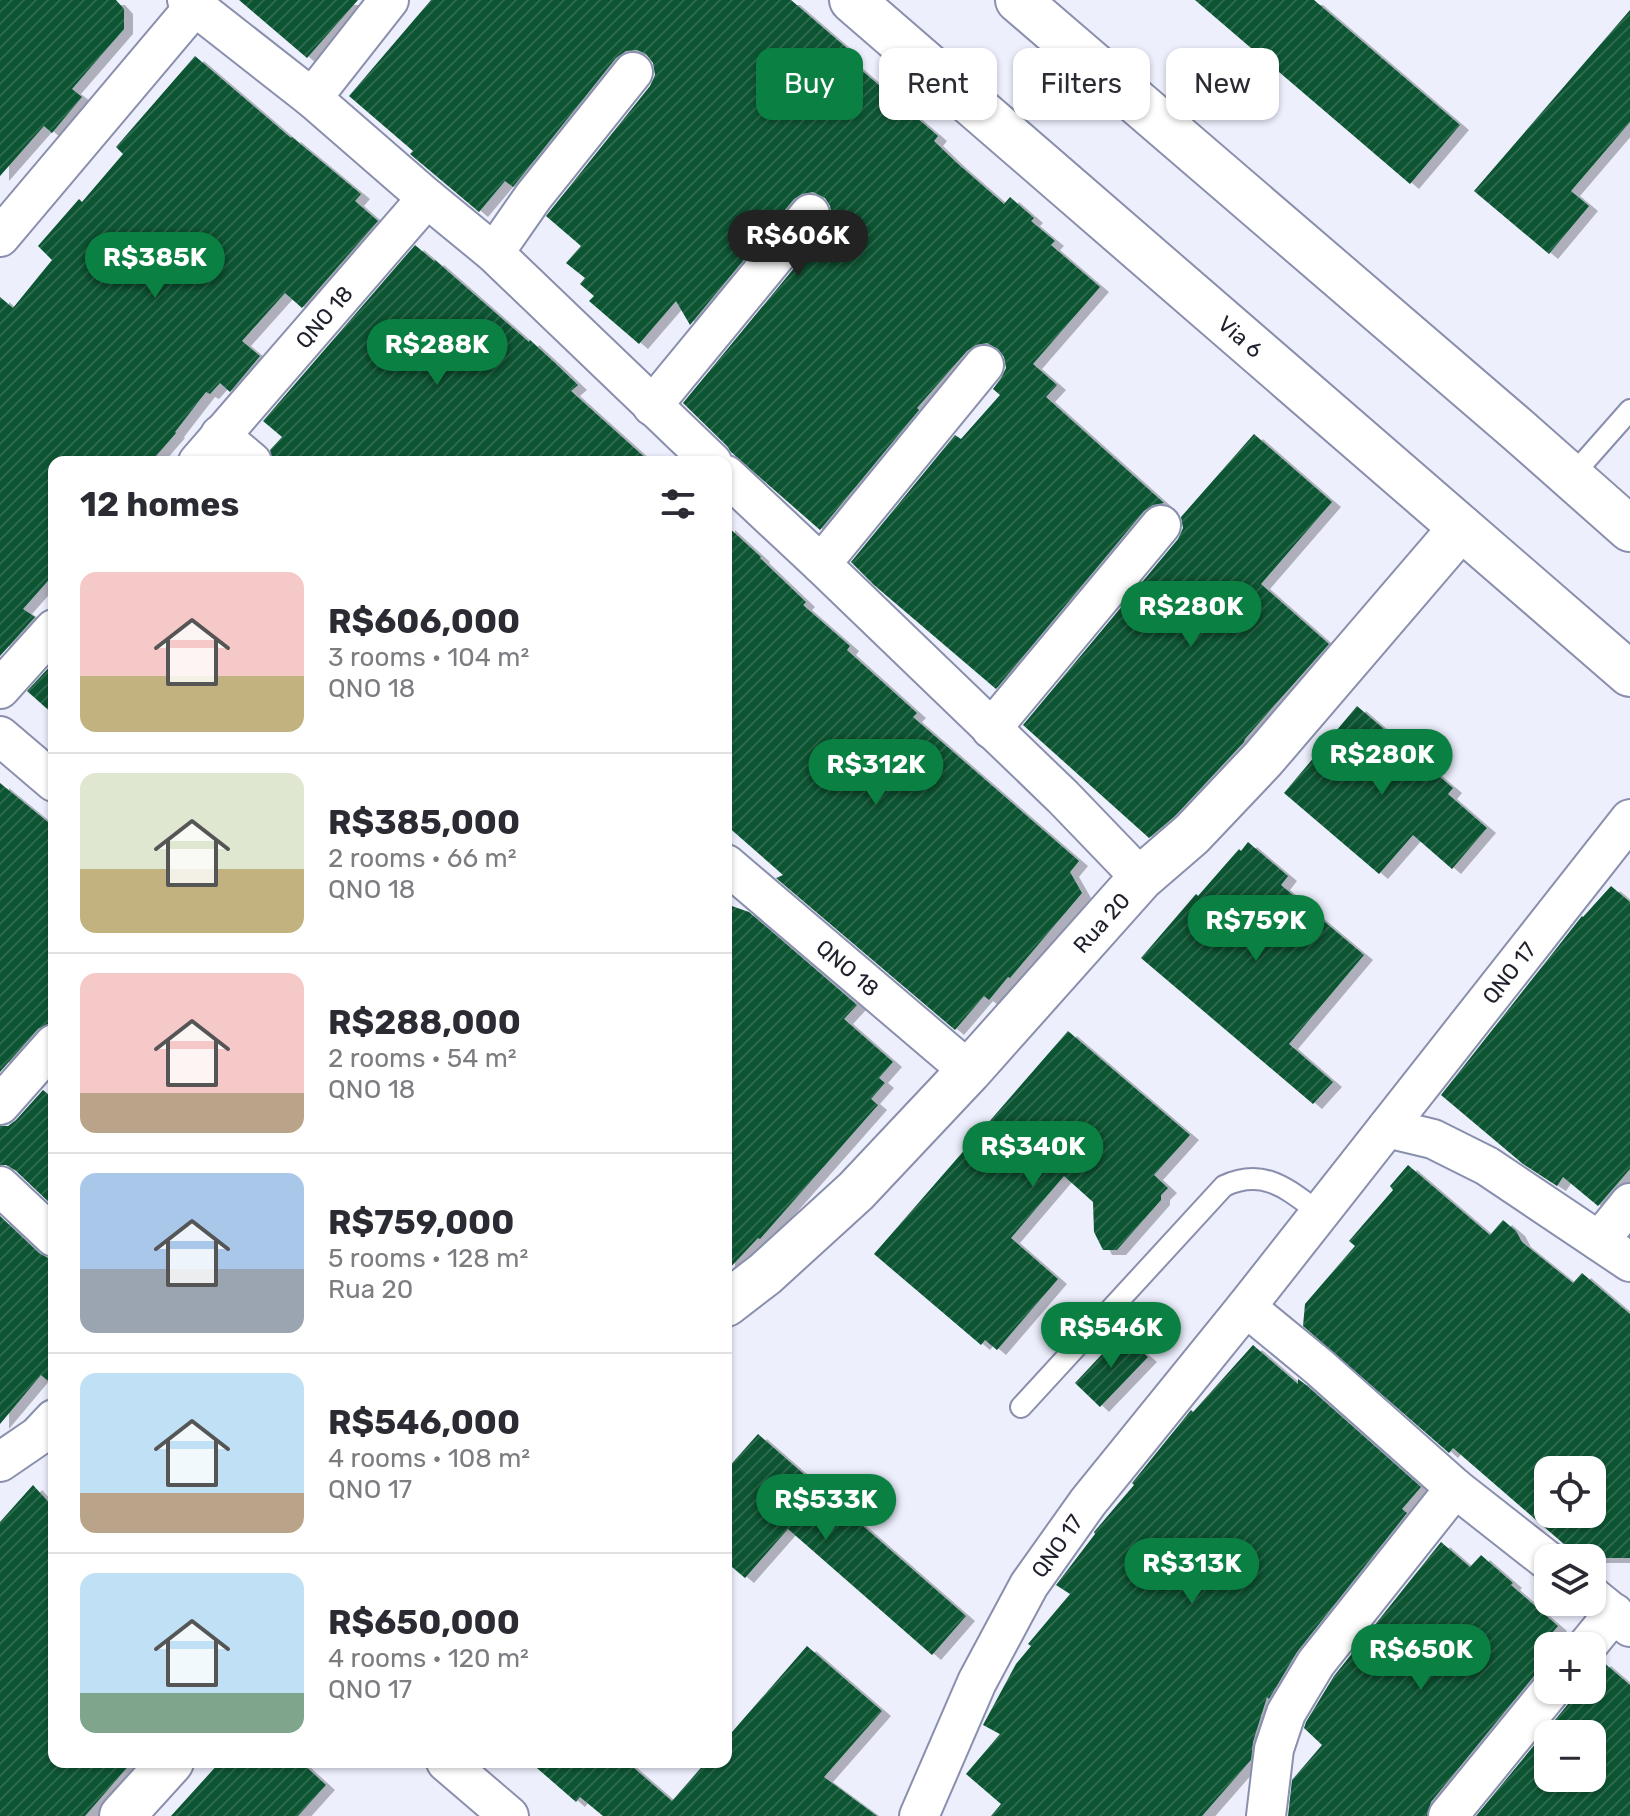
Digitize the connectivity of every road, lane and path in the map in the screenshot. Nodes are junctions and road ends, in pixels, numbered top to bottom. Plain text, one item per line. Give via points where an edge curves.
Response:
1 (389, 0) edge
2 (852, 0) edge
3 (1018, 0) edge
4 (190, 4) edge
5 (633, 72) dead end
6 (312, 98) junction
7 (427, 198) junction
8 (810, 214) dead end
9 (1, 233) edge
10 (494, 253) junction
11 (984, 365) dead end
12 (652, 406) junction
13 (1630, 410) edge
14 (209, 448) edge
15 (234, 456) edge
16 (706, 456) edge
17 (1570, 478) junction
18 (732, 481) edge
19 (1161, 525) dead end
20 (1461, 528) junction
21 (1630, 529) edge
22 (821, 564) junction
23 (48, 636) edge
24 (1630, 674) edge
25 (0, 689) edge
26 (991, 729) junction
27 (0, 736) edge
28 (48, 777) edge
29 (1630, 819) edge
30 (732, 869) edge
31 (1141, 878) junction
32 (48, 1051) edge
33 (969, 1071) junction
34 (0, 1105) edge
35 (1387, 1128) junction
36 (0, 1186) edge
37 (1630, 1203) edge
38 (1320, 1213) junction
39 (48, 1231) edge
40 (1599, 1241) junction
41 (1630, 1262) edge
42 (732, 1299) edge
43 (1246, 1307) junction
44 (1021, 1407) dead end
45 (48, 1425) edge
46 (0, 1462) edge
47 (1455, 1488) junction
48 (1534, 1550) edge
49 (1612, 1612) edge
50 (1597, 1632) edge
51 (1540, 1704) edge
52 (166, 1768) edge
53 (453, 1768) edge
54 (122, 1816) edge
55 (509, 1816) edge
56 (919, 1816) edge
57 (1266, 1816) edge
58 (1448, 1816) edge

1 - 6 street
2 - 20 main road, Via 6
3 - 17 main road
4 - 6 street
4 - 9 street
5 - 10 street
6 - 7 street
7 - 10 street
7 - 14 street, QNO 18
8 - 12 street
10 - 12 street
11 - 22 street
12 - 16 street
13 - 17 lane
14 - 15 street, QNO 18
17 - 21 main road
18 - 22 street
19 - 26 street
20 - 24 main road, Via 6
20 - 31 main road, Rua 20 via 1263,759 1192,834
22 - 26 street
23 - 25 street
26 - 31 street
27 - 28 street
29 - 35 street, QNO 17
30 - 33 street, QNO 18
31 - 33 main road, Rua 20
32 - 34 street
33 - 42 main road, Rua 20 via 856,1191
35 - 38 street, QNO 17
35 - 40 street via 1433,1139 1487,1166
36 - 39 street
37 - 40 street
38 - 43 street, QNO 17
38 - 44 lane via 1265,1179 1239,1179 1224,1186
40 - 41 street
43 - 47 street
43 - 56 street, QNO 17 via 1088,1502 1029,1585 977,1682
45 - 46 street
47 - 48 street
47 - 57 street via 1316,1663 1286,1713 1274,1749
49 - 50 street
51 - 58 street
52 - 54 main road
53 - 55 street

